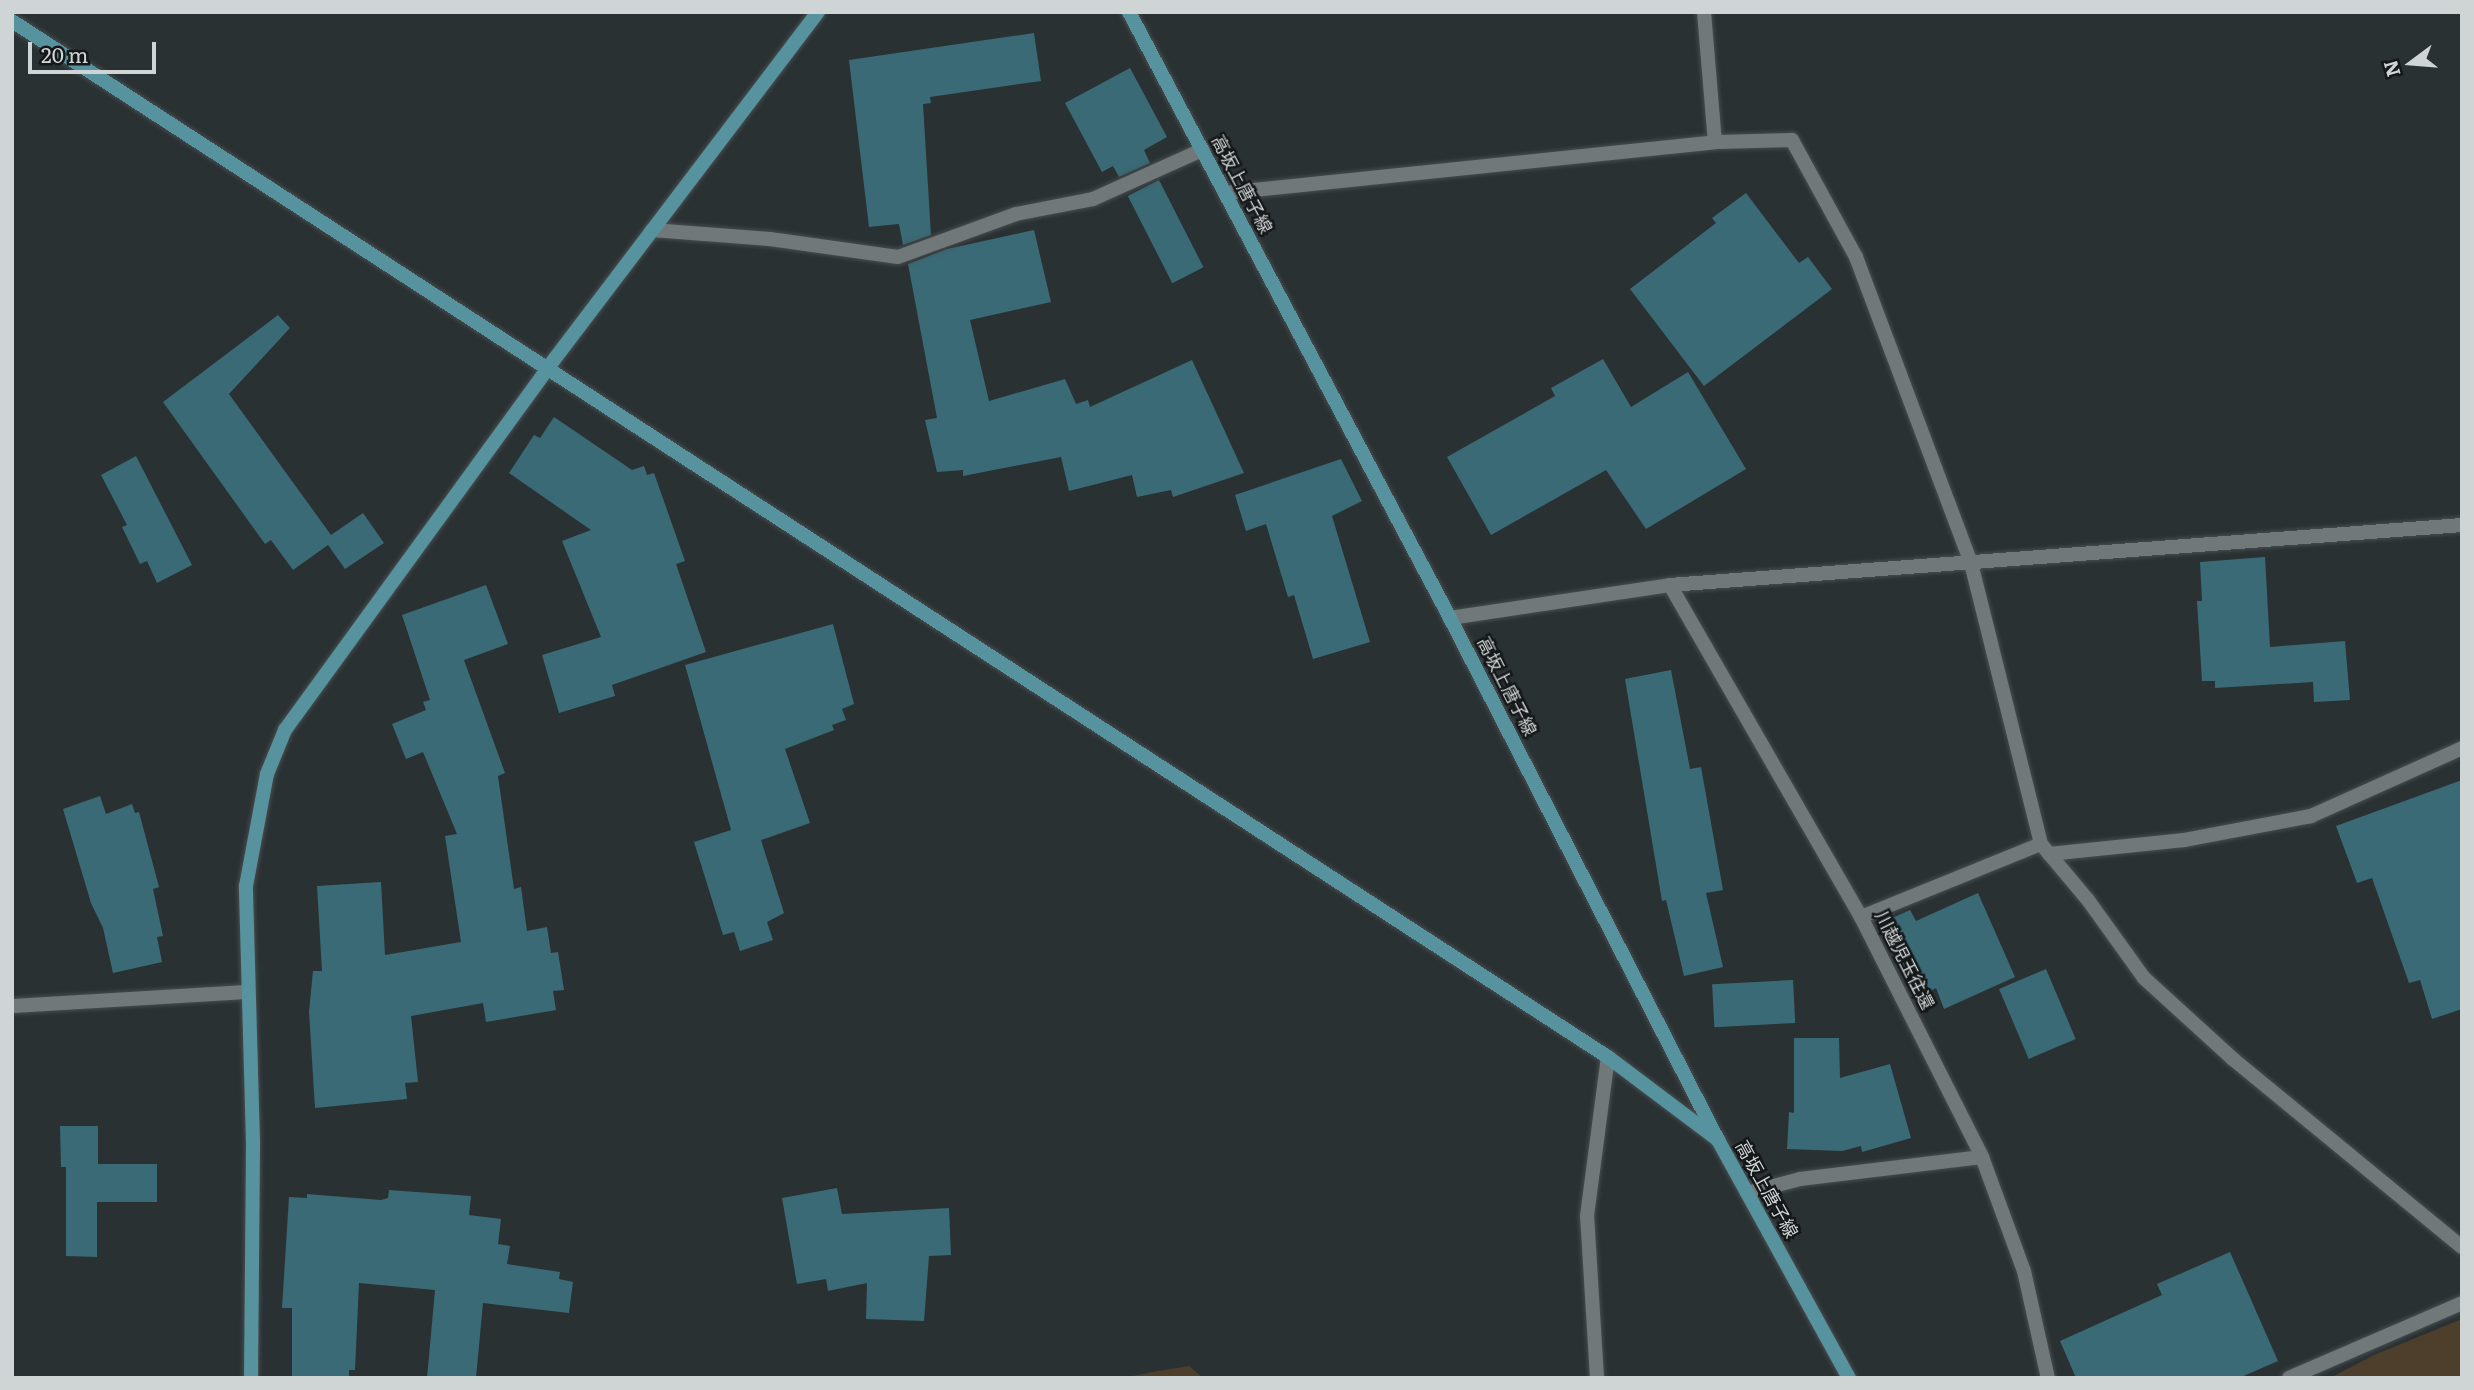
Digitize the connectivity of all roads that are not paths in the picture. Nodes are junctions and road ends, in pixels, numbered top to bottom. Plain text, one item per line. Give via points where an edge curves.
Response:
1 (818, 12) edge
2 (1129, 12) edge
3 (1704, 12) edge
4 (12, 21) edge
5 (1715, 142) junction
6 (1202, 150) junction
7 (1225, 193) junction
8 (652, 230) junction
9 (547, 369) junction
10 (2462, 525) edge
11 (1971, 563) junction
12 (1671, 585) junction
13 (1450, 618) junction
14 (2462, 748) edge
15 (2045, 849) junction
16 (1861, 917) junction
17 (248, 992) junction
18 (12, 1006) edge
19 (1608, 1057) junction
20 (1718, 1140) junction
21 (1982, 1157) junction
22 (1747, 1193) junction
23 (2462, 1247) edge
24 (2462, 1303) edge
25 (251, 1378) edge
26 (1597, 1378) edge
27 (1849, 1378) edge
28 (2048, 1378) edge
29 (2289, 1378) edge

1 - 8 street
2 - 6 street, 高坂上唐子線
3 - 5 street
4 - 9 street
5 - 7 street
5 - 11 street via 1792,140 1856,257
6 - 7 street, 高坂上唐子線
6 - 8 street via 1093,199 1016,214 898,257 770,239
7 - 13 street, 高坂上唐子線
8 - 9 street
9 - 17 street via 285,730 267,774 246,886
9 - 19 street
10 - 11 street
11 - 12 street
11 - 15 street
12 - 13 street
12 - 16 street, 川越児玉往還
13 - 20 street, 高坂上唐子線
14 - 15 street via 2311,816 2184,839
15 - 16 street
15 - 23 street via 2144,978 2233,1059
16 - 21 street, 川越児玉往還
17 - 18 street
17 - 25 street via 253,1142
19 - 20 street
19 - 26 street via 1587,1216
20 - 22 street, 高坂上唐子線
21 - 22 street via 1800,1179
21 - 28 street, 川越児玉往還 via 2024,1271
22 - 27 street, 高坂上唐子線
24 - 29 street

